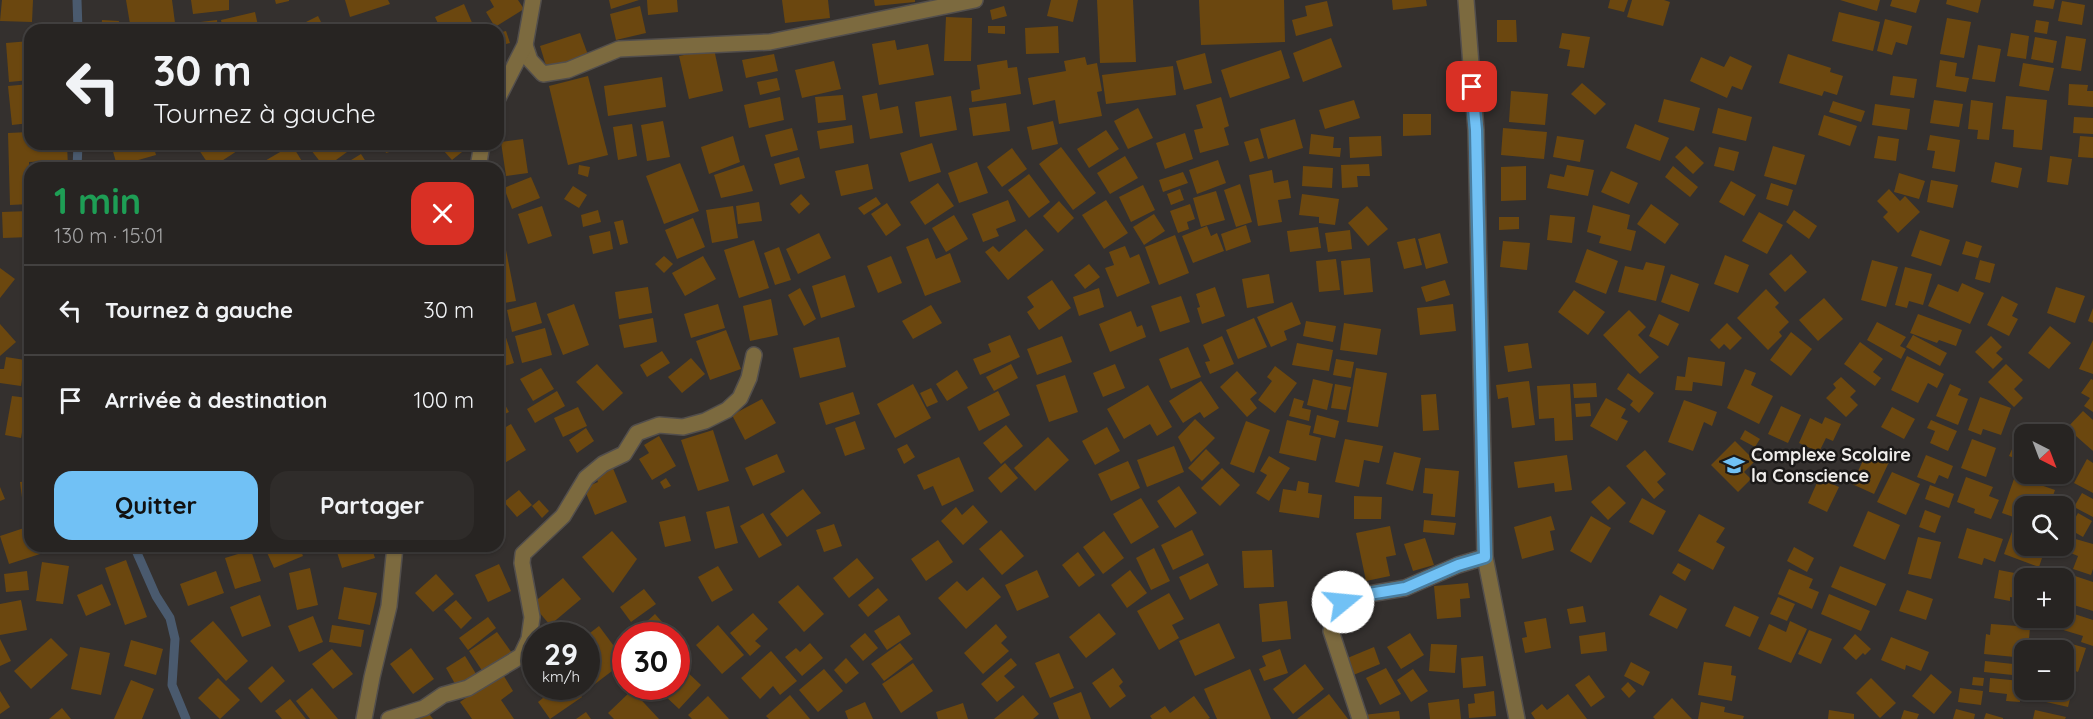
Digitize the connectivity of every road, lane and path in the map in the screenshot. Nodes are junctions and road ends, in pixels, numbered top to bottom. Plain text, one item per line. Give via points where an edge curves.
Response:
1 (533, 0) edge
2 (975, 0) edge
3 (1466, 0) edge
4 (525, 45) junction
5 (504, 86) edge
6 (754, 355) dead end
7 (394, 552) edge
8 (1485, 557) junction
9 (368, 717) edge
10 (389, 719) edge
11 (1360, 719) edge
12 (1517, 719) edge

1 - 4 street
2 - 4 street via 770,42 618,49 568,70 543,74 530,60
3 - 8 street via 1476,130
4 - 5 street
6 - 10 street via 740,398 705,421 683,427 659,426 637,433 624,454 586,478 563,516 523,554 532,617 529,639 521,656 468,688
7 - 9 street via 389,606 372,677
8 - 11 street via 1405,588 1343,602 1331,631
8 - 12 street

